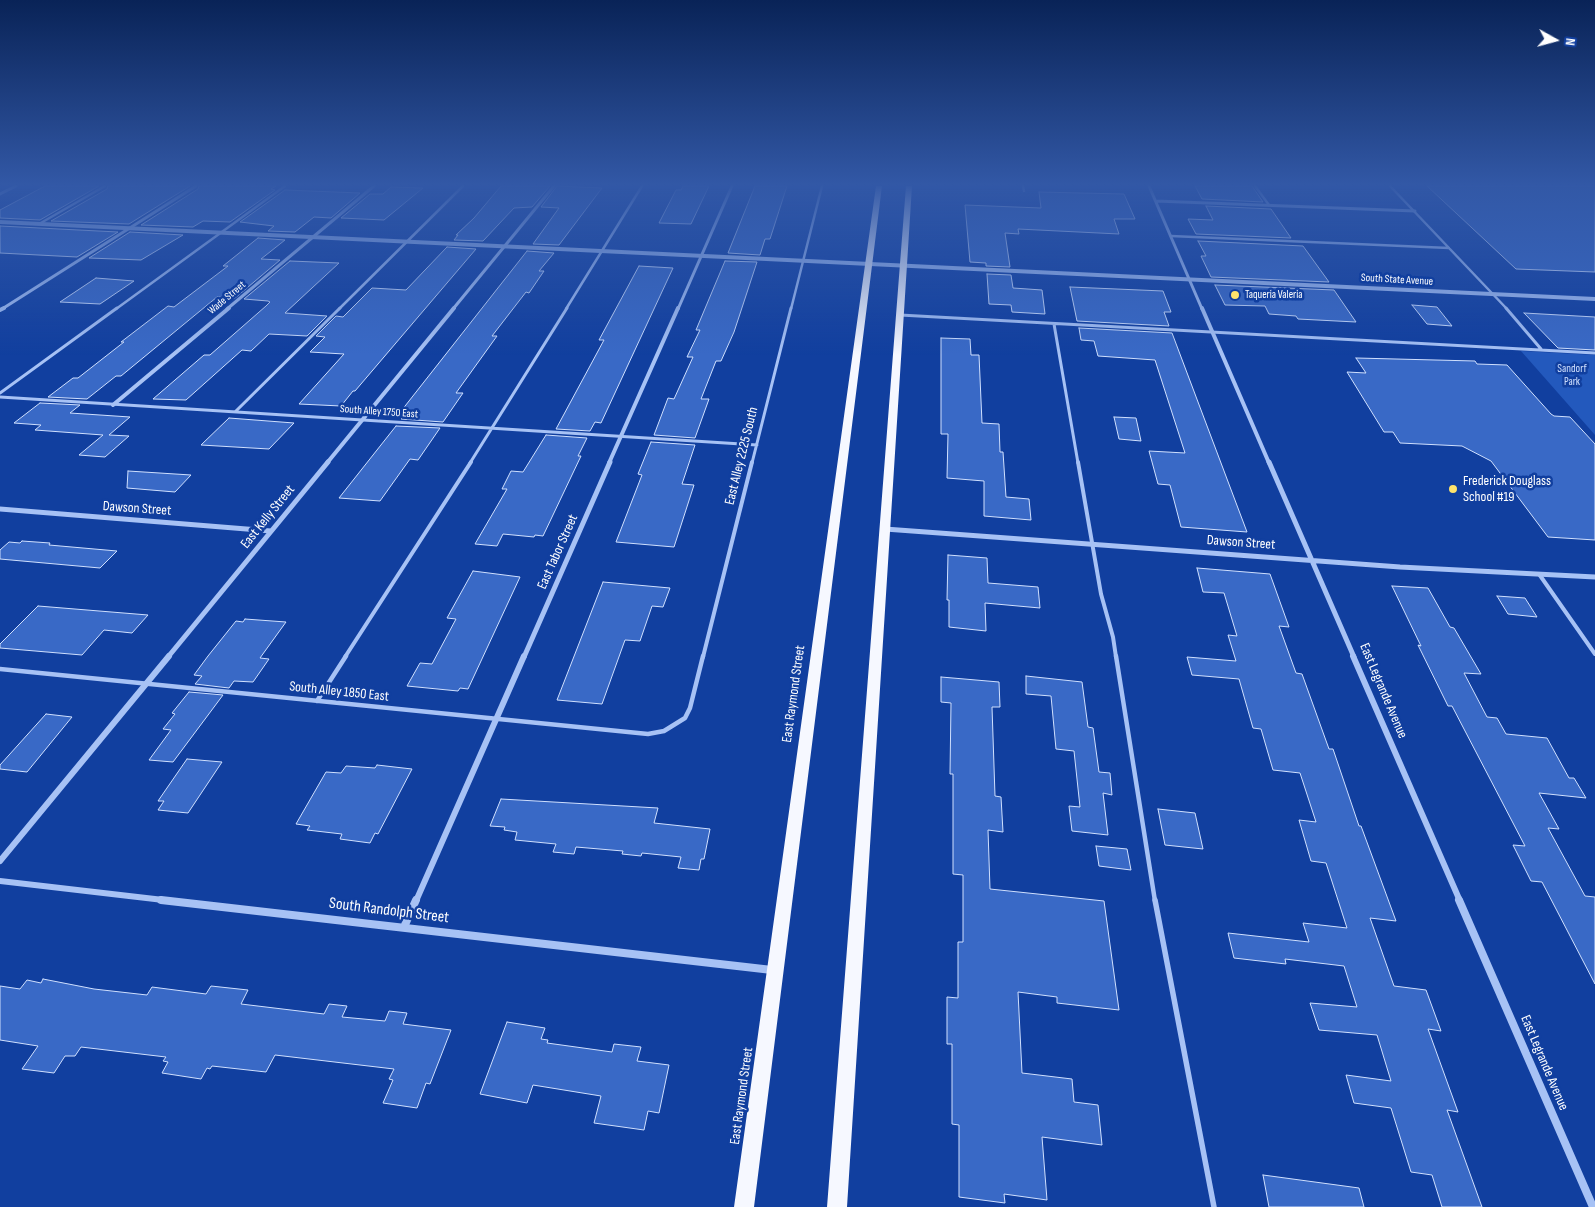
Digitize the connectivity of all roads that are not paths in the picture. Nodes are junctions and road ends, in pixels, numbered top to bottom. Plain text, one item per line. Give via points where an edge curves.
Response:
1 (107, 242) edge
2 (206, 242) edge
3 (308, 242) edge
4 (406, 242) edge
5 (433, 242) edge
6 (508, 242) edge
7 (607, 242) edge
8 (708, 242) edge
9 (808, 242) edge
10 (873, 242) edge
11 (905, 242) edge
12 (1174, 242) edge
13 (1318, 242) edge
14 (1444, 242) edge
15 (505, 246) junction
16 (1449, 248) junction
17 (602, 251) junction
18 (702, 256) junction
19 (804, 261) junction
20 (870, 264) junction
21 (904, 266) junction
22 (1191, 280) junction
23 (1494, 294) junction
24 (1595, 299) edge
25 (0, 310) edge
26 (900, 316) junction
27 (1054, 324) junction
28 (1214, 333) junction
29 (1541, 350) junction
30 (1595, 353) edge
31 (0, 393) edge
32 (0, 397) edge
33 (114, 405) junction
34 (235, 412) junction
35 (362, 420) junction
36 (493, 428) junction
37 (622, 436) junction
38 (757, 445) junction
39 (0, 509) edge
40 (885, 529) junction
41 (272, 531) junction
42 (1092, 544) junction
43 (1312, 560) junction
44 (1539, 574) junction
45 (1595, 577) edge
46 (1595, 654) edge
47 (0, 669) edge
48 (146, 683) junction
49 (316, 701) junction
50 (496, 719) junction
51 (674, 726) joint
52 (0, 861) edge
53 (0, 881) edge
54 (404, 927) junction
55 (775, 970) junction
56 (744, 1207) edge
57 (837, 1207) edge
58 (1214, 1207) edge
59 (1593, 1207) edge

1 - 25 street
2 - 31 lane
3 - 33 street, Wade Street
4 - 34 lane
5 - 15 street, South State Avenue
6 - 15 street, East Kelly Street
7 - 17 lane
8 - 18 street, East Tabor Street
9 - 19 lane, East Alley 2225 South
10 - 20 main road, East Raymond Street
11 - 21 main road
12 - 22 street, East Legrande Avenue
13 - 16 lane
14 - 16 lane
15 - 17 street, South State Avenue
15 - 35 street, East Kelly Street
16 - 23 lane
17 - 18 street, South State Avenue
17 - 36 lane
18 - 19 street, South State Avenue
18 - 37 street, East Tabor Street
19 - 20 street, South State Avenue
19 - 38 lane, East Alley 2225 South
20 - 21 street, South State Avenue
20 - 55 main road, East Raymond Street
21 - 22 street, South State Avenue
21 - 26 main road
22 - 23 street, South State Avenue
22 - 28 street, East Legrande Avenue
23 - 24 street, South State Avenue
23 - 29 lane
26 - 27 lane
26 - 40 main road
27 - 28 lane
27 - 42 lane
28 - 29 lane
28 - 43 street, East Legrande Avenue
29 - 30 lane
32 - 33 lane, South Alley 1750 East
33 - 34 lane, South Alley 1750 East
34 - 35 lane, South Alley 1750 East
35 - 36 lane, South Alley 1750 East
35 - 41 street, East Kelly Street
36 - 37 lane, South Alley 1750 East
36 - 49 lane
37 - 38 lane, South Alley 1750 East
37 - 50 street, East Tabor Street
38 - 51 lane, East Alley 2225 South via 690,708
39 - 41 street, Dawson Street
40 - 42 street, Dawson Street
40 - 57 main road
41 - 48 street, East Kelly Street
42 - 43 street, Dawson Street
42 - 58 lane via 1113,637 1159,927
43 - 44 street, Dawson Street
43 - 59 street, East Legrande Avenue
44 - 45 street, Dawson Street
44 - 46 lane
47 - 48 lane, South Alley 1850 East
48 - 49 lane, South Alley 1850 East
48 - 52 street, East Kelly Street
49 - 50 lane, South Alley 1850 East
50 - 51 lane, South Alley 1850 East via 648,734
50 - 54 street, East Tabor Street
53 - 54 street, South Randolph Street
54 - 55 street, South Randolph Street
55 - 56 main road, East Raymond Street

